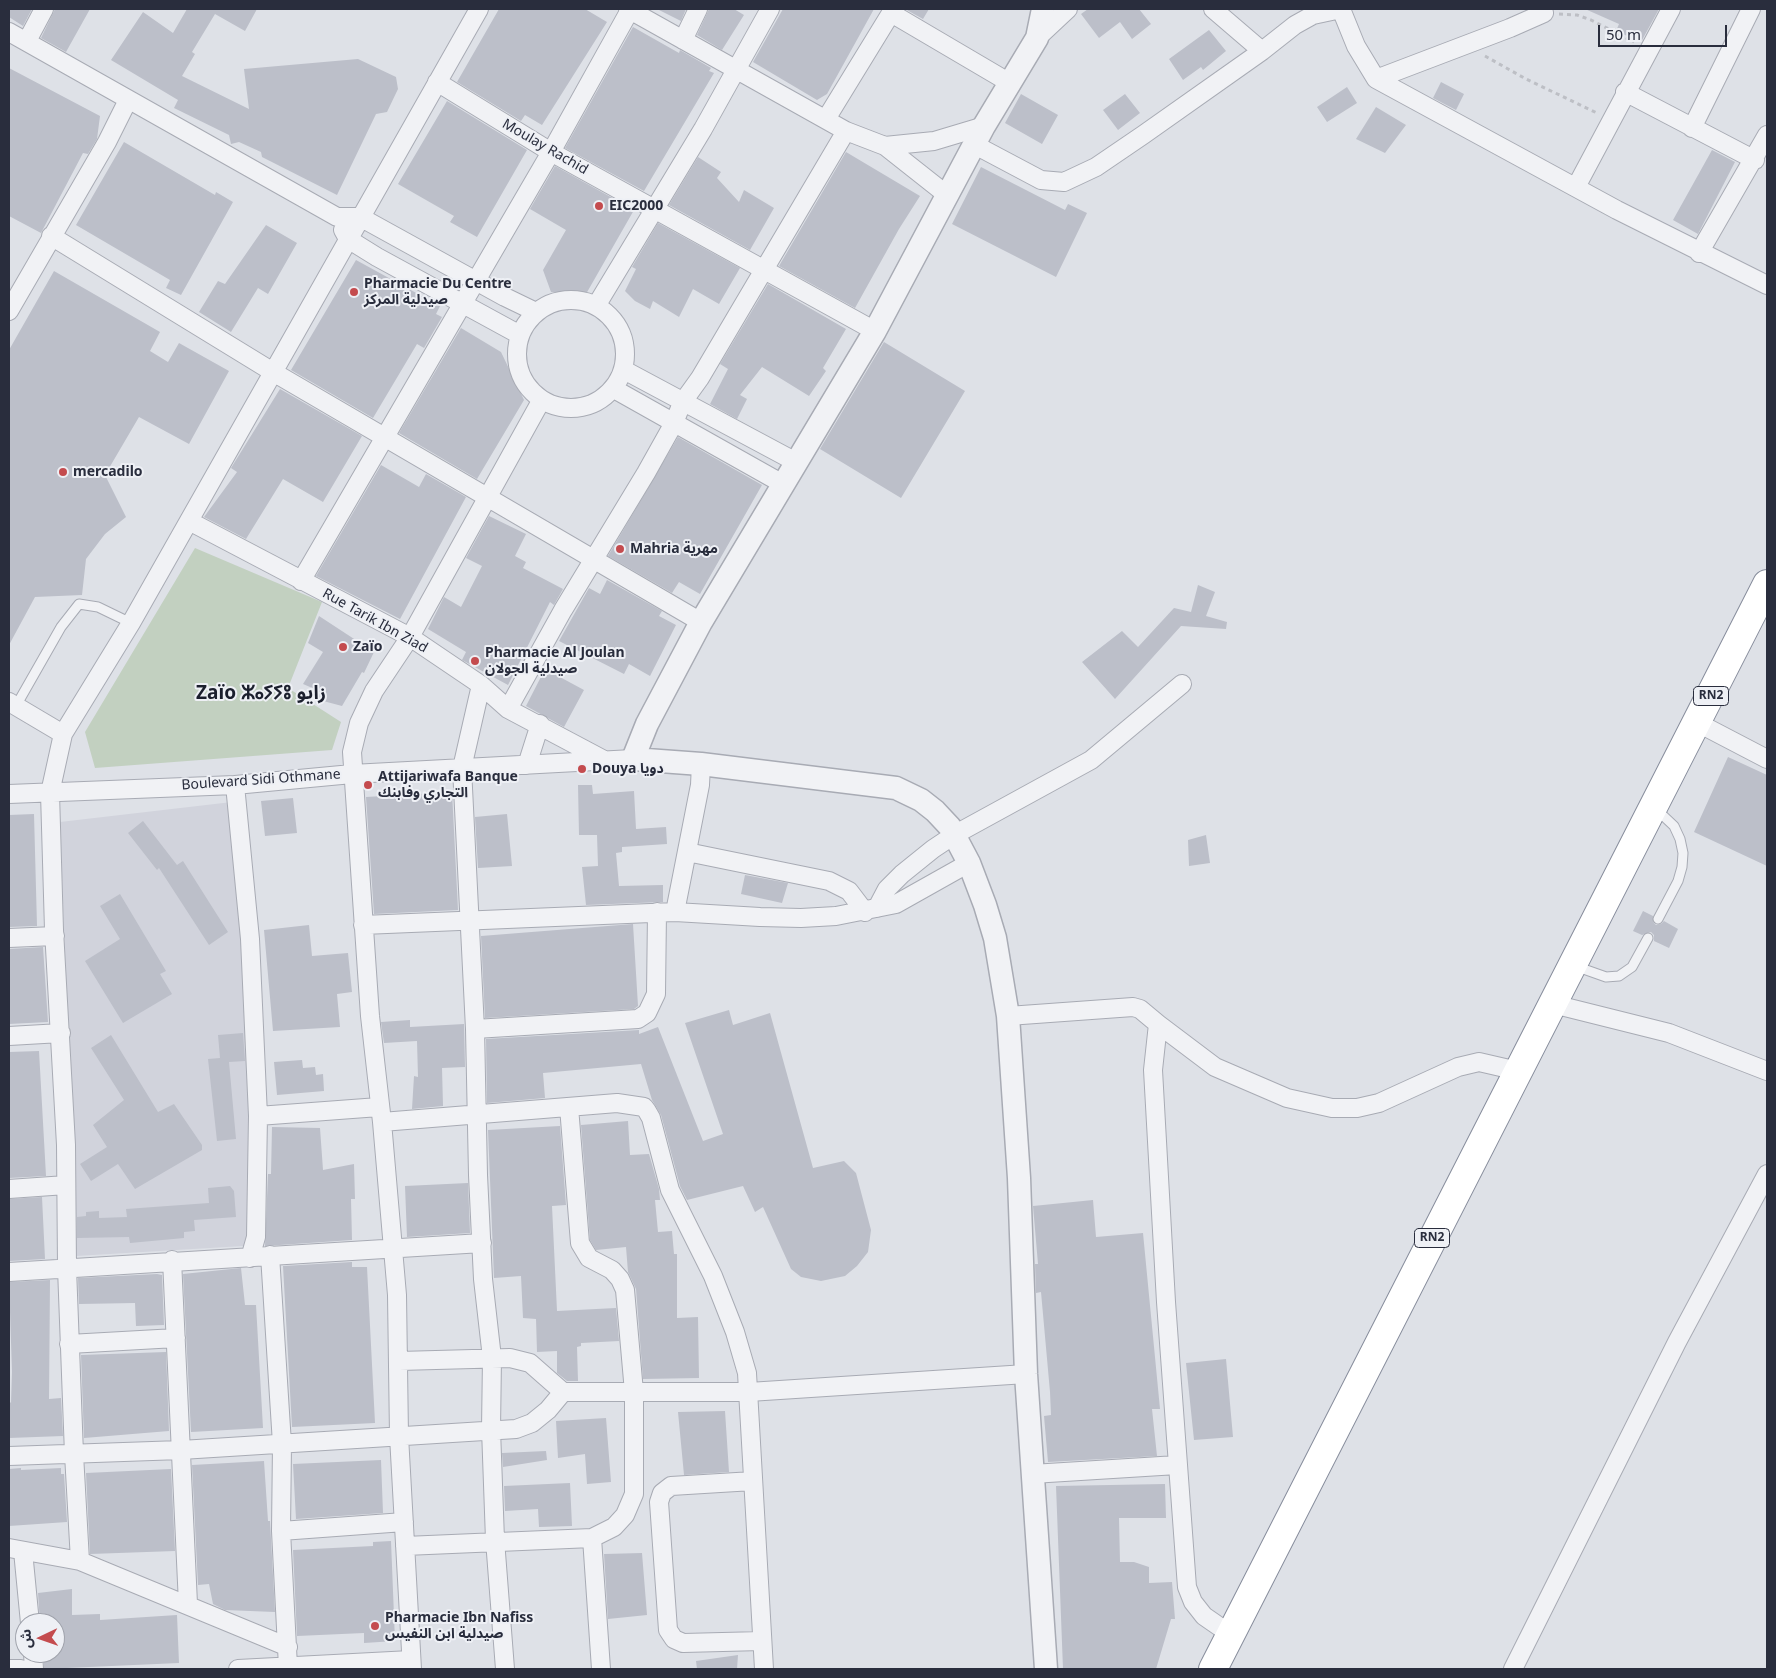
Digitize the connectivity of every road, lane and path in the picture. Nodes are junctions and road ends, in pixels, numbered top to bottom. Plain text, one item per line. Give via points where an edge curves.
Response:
1 (44, 9) edge
2 (479, 9) edge
3 (629, 9) edge
4 (698, 9) edge
5 (770, 9) edge
6 (1043, 9) edge
7 (1068, 9) edge
8 (1213, 9) edge
9 (1341, 9) edge
10 (1671, 9) edge
11 (1751, 9) edge
12 (1543, 11) edge
13 (14, 38) edge
14 (1037, 38) junction
15 (683, 40) junction
16 (1473, 42) junction
17 (1649, 48) junction
18 (1262, 51) junction
19 (736, 70) junction
20 (1376, 79) junction
21 (437, 82) junction
22 (1010, 83) junction
23 (1626, 92) junction
24 (128, 100) junction
25 (1610, 119) junction
26 (826, 120) junction
27 (1692, 128) junction
28 (846, 131) junction
29 (979, 135) junction
30 (1767, 135) edge
31 (884, 146) junction
32 (551, 152) junction
33 (1755, 160) junction
34 (1576, 187) junction
35 (947, 195) junction
36 (656, 209) junction
37 (337, 217) junction
38 (360, 217) junction
39 (51, 236) junction
40 (348, 239) junction
41 (1700, 253) junction
42 (764, 268) junction
43 (476, 281) junction
44 (1767, 285) edge
45 (462, 306) junction
46 (596, 306) junction
47 (9, 311) edge
48 (536, 312) junction
49 (875, 331) junction
50 (520, 336) junction
51 (624, 370) junction
52 (273, 372) junction
53 (614, 388) junction
54 (541, 400) junction
55 (682, 403) junction
56 (674, 423) junction
57 (385, 437) junction
58 (796, 462) junction
59 (783, 484) junction
60 (488, 496) junction
61 (189, 521) junction
62 (594, 558) junction
63 (301, 581) junction
64 (1767, 584) edge
65 (701, 622) junction
66 (131, 623) junction
67 (410, 637) junction
68 (1182, 684) dead end
69 (481, 685) junction
70 (12, 704) edge
71 (508, 708) junction
72 (1698, 723) junction
73 (540, 724) junction
74 (63, 734) junction
75 (633, 759) junction
76 (1767, 759) edge
77 (607, 761) junction
78 (701, 764) junction
79 (527, 765) junction
80 (462, 768) junction
81 (352, 774) junction
82 (235, 785) junction
83 (50, 793) junction
84 (9, 794) edge
85 (1653, 807) junction
86 (954, 834) junction
87 (687, 852) junction
88 (969, 863) junction
89 (871, 910) junction
90 (657, 912) junction
91 (676, 912) junction
92 (1658, 918) dead end
93 (470, 920) junction
94 (363, 925) junction
95 (55, 936) junction
96 (9, 938) edge
97 (1648, 938) dead end
98 (1572, 965) junction
99 (1553, 1004) junction
100 (1008, 1016) junction
101 (1158, 1024) junction
102 (475, 1028) junction
103 (61, 1033) junction
104 (9, 1036) edge
105 (1518, 1070) junction
106 (1767, 1071) edge
107 (569, 1107) junction
108 (381, 1115) junction
109 (476, 1115) junction
110 (258, 1116) junction
111 (1767, 1174) edge
112 (66, 1185) junction
113 (9, 1189) edge
114 (482, 1243) junction
115 (393, 1250) junction
116 (270, 1255) junction
117 (250, 1258) junction
118 (172, 1260) junction
119 (67, 1268) junction
120 (9, 1272) edge
121 (176, 1338) junction
122 (69, 1344) junction
123 (492, 1358) junction
124 (400, 1361) junction
125 (1026, 1374) junction
126 (563, 1392) junction
127 (634, 1392) junction
128 (749, 1392) junction
129 (491, 1429) junction
130 (398, 1436) junction
131 (282, 1444) junction
132 (181, 1450) junction
133 (74, 1454) junction
134 (9, 1456) edge
135 (1177, 1465) junction
136 (1032, 1474) junction
137 (753, 1481) junction
138 (404, 1522) junction
139 (281, 1531) junction
140 (592, 1538) junction
141 (495, 1540) junction
142 (405, 1546) junction
143 (16, 1550) edge
144 (80, 1561) junction
145 (188, 1604) junction
146 (28, 1613) edge
147 (1230, 1634) junction
148 (762, 1641) junction
149 (288, 1647) junction
150 (412, 1665) edge
151 (277, 1668) edge
152 (238, 1669) edge
153 (505, 1669) edge
154 (601, 1669) edge
155 (764, 1669) edge
156 (1046, 1669) edge
157 (1213, 1669) edge
158 (1513, 1669) edge

1 - 13 street
2 - 21 street
3 - 15 street
3 - 32 street
4 - 15 street
5 - 19 street
6 - 14 street
7 - 14 street
8 - 18 street
9 - 18 street via 1313,15
9 - 20 street via 1356,46
10 - 17 street
11 - 27 street
12 - 16 street
12 - 17 path via 1577,15
13 - 24 street
14 - 22 street
15 - 19 street
16 - 20 street
16 - 25 path via 1490,60
17 - 23 street
18 - 29 street via 1096,166 1064,182 1041,180
19 - 26 street
19 - 36 street
20 - 34 street
21 - 32 street, Moulay Rachid
21 - 38 street
22 - 26 street via 891,13
22 - 29 street
23 - 25 street
23 - 27 street
24 - 37 street
24 - 39 street
25 - 34 street
26 - 28 street
27 - 33 street
28 - 31 street
28 - 42 street
29 - 31 street
29 - 35 street
30 - 33 street
31 - 35 street
32 - 36 street, Moulay Rachid
32 - 43 street
33 - 41 street
34 - 41 street
35 - 49 street
36 - 42 street, Moulay Rachid
36 - 46 street
37 - 38 street
37 - 40 street
38 - 40 street
38 - 43 street
39 - 47 street
39 - 52 street
40 - 45 street
40 - 52 street
41 - 44 street
42 - 49 street, Moulay Rachid
42 - 55 street
43 - 45 street
43 - 48 street
45 - 50 street
45 - 57 street
46 - 48 street via 584,301 559,301
46 - 51 street via 618,326 624,340
48 - 50 street
49 - 58 street
50 - 54 street via 519,372 528,388
51 - 53 street
51 - 55 street
52 - 57 street
52 - 61 street
53 - 54 street via 599,402 580,409 560,408
53 - 56 street
54 - 60 street
55 - 56 street
55 - 58 street
56 - 59 street
56 - 62 street
57 - 60 street
57 - 63 street
58 - 59 street
59 - 65 street
60 - 62 street
60 - 67 street
61 - 63 street, Rue Tarik Ibn Ziad
61 - 66 street
62 - 65 street
62 - 71 street
63 - 67 street, Rue Tarik Ibn Ziad
64 - 72 highway, RN2
65 - 75 street via 647,724
66 - 70 lane via 98,607 79,604
66 - 74 street
67 - 69 street, Rue Tarik Ibn Ziad
67 - 81 street via 374,691 359,723 352,752
68 - 86 street via 1091,760
69 - 71 street, Rue Tarik Ibn Ziad
69 - 80 street
70 - 74 street
71 - 73 street, Rue Tarik Ibn Ziad
72 - 76 street
72 - 85 highway, RN2
73 - 77 street, Rue Tarik Ibn Ziad
73 - 79 street
74 - 83 street
75 - 77 street, Boulevard Sidi Othmane
75 - 78 street
77 - 79 street, Boulevard Sidi Othmane
78 - 86 street via 896,788 921,800
78 - 87 street
79 - 80 street, Boulevard Sidi Othmane
80 - 81 street, Boulevard Sidi Othmane
80 - 93 street
81 - 82 street, Boulevard Sidi Othmane
81 - 94 street
82 - 83 street, Boulevard Sidi Othmane
82 - 110 street via 250,939
83 - 84 street, Boulevard Sidi Othmane
83 - 95 street
85 - 92 lane via 1674,826 1683,853 1678,881
85 - 98 highway, RN2
86 - 88 street
86 - 89 street via 902,874
87 - 89 street via 829,881 849,891
87 - 91 street
88 - 89 street via 904,901
88 - 100 street via 986,904 995,938
89 - 91 street via 801,918
90 - 91 street
90 - 93 street
90 - 102 street via 656,994 647,1013 638,1019
93 - 94 street
93 - 102 street
94 - 108 street
95 - 96 street
95 - 103 street
97 - 98 lane via 1632,967 1619,976 1606,977
98 - 99 highway, RN2
99 - 105 highway, RN2
99 - 106 street via 1668,1033
100 - 101 street via 1133,1007
100 - 125 street via 1019,1178
101 - 105 street via 1215,1067 1286,1098 1332,1108 1379,1104 1458,1067 1479,1062
101 - 135 street via 1153,1070
102 - 109 street
103 - 104 street
103 - 112 street
105 - 147 highway, RN2
107 - 109 street
107 - 127 street via 580,1243 589,1258 612,1270 625,1290
107 - 128 street via 617,1103 644,1107 647,1111 670,1190 713,1276 735,1332
108 - 109 street
108 - 110 street
108 - 115 street
109 - 114 street
110 - 117 street via 256,1238
111 - 158 street via 1672,1351
112 - 113 street
112 - 119 street
114 - 115 street
114 - 123 street
115 - 116 street
115 - 124 street
116 - 117 street
116 - 131 street
117 - 118 street
118 - 119 street
118 - 121 street
119 - 120 street
119 - 122 street
121 - 122 street
121 - 132 street
122 - 133 street
123 - 124 street
123 - 126 street via 530,1363
123 - 129 street
124 - 130 street
125 - 128 street
125 - 136 street
126 - 127 street
126 - 129 street via 532,1423 516,1429
127 - 128 street
127 - 140 street via 634,1494 625,1515 614,1527
128 - 137 street
129 - 130 street
129 - 141 street
130 - 131 street
130 - 138 street
131 - 132 street
131 - 139 street
132 - 133 street
132 - 145 street
133 - 134 street
133 - 144 street
135 - 136 street
135 - 147 street via 1187,1587 1204,1616
136 - 156 street
137 - 148 street
137 - 148 street via 671,1486 662,1492 659,1502 668,1630 674,1639 683,1643
138 - 139 street
138 - 142 street
139 - 149 street
140 - 141 street
140 - 154 street
141 - 142 street
141 - 153 street
142 - 150 street
143 - 144 street
143 - 146 street
144 - 145 street
145 - 149 street
147 - 157 highway, RN2
148 - 155 street
149 - 151 street
150 - 151 street
151 - 152 street

